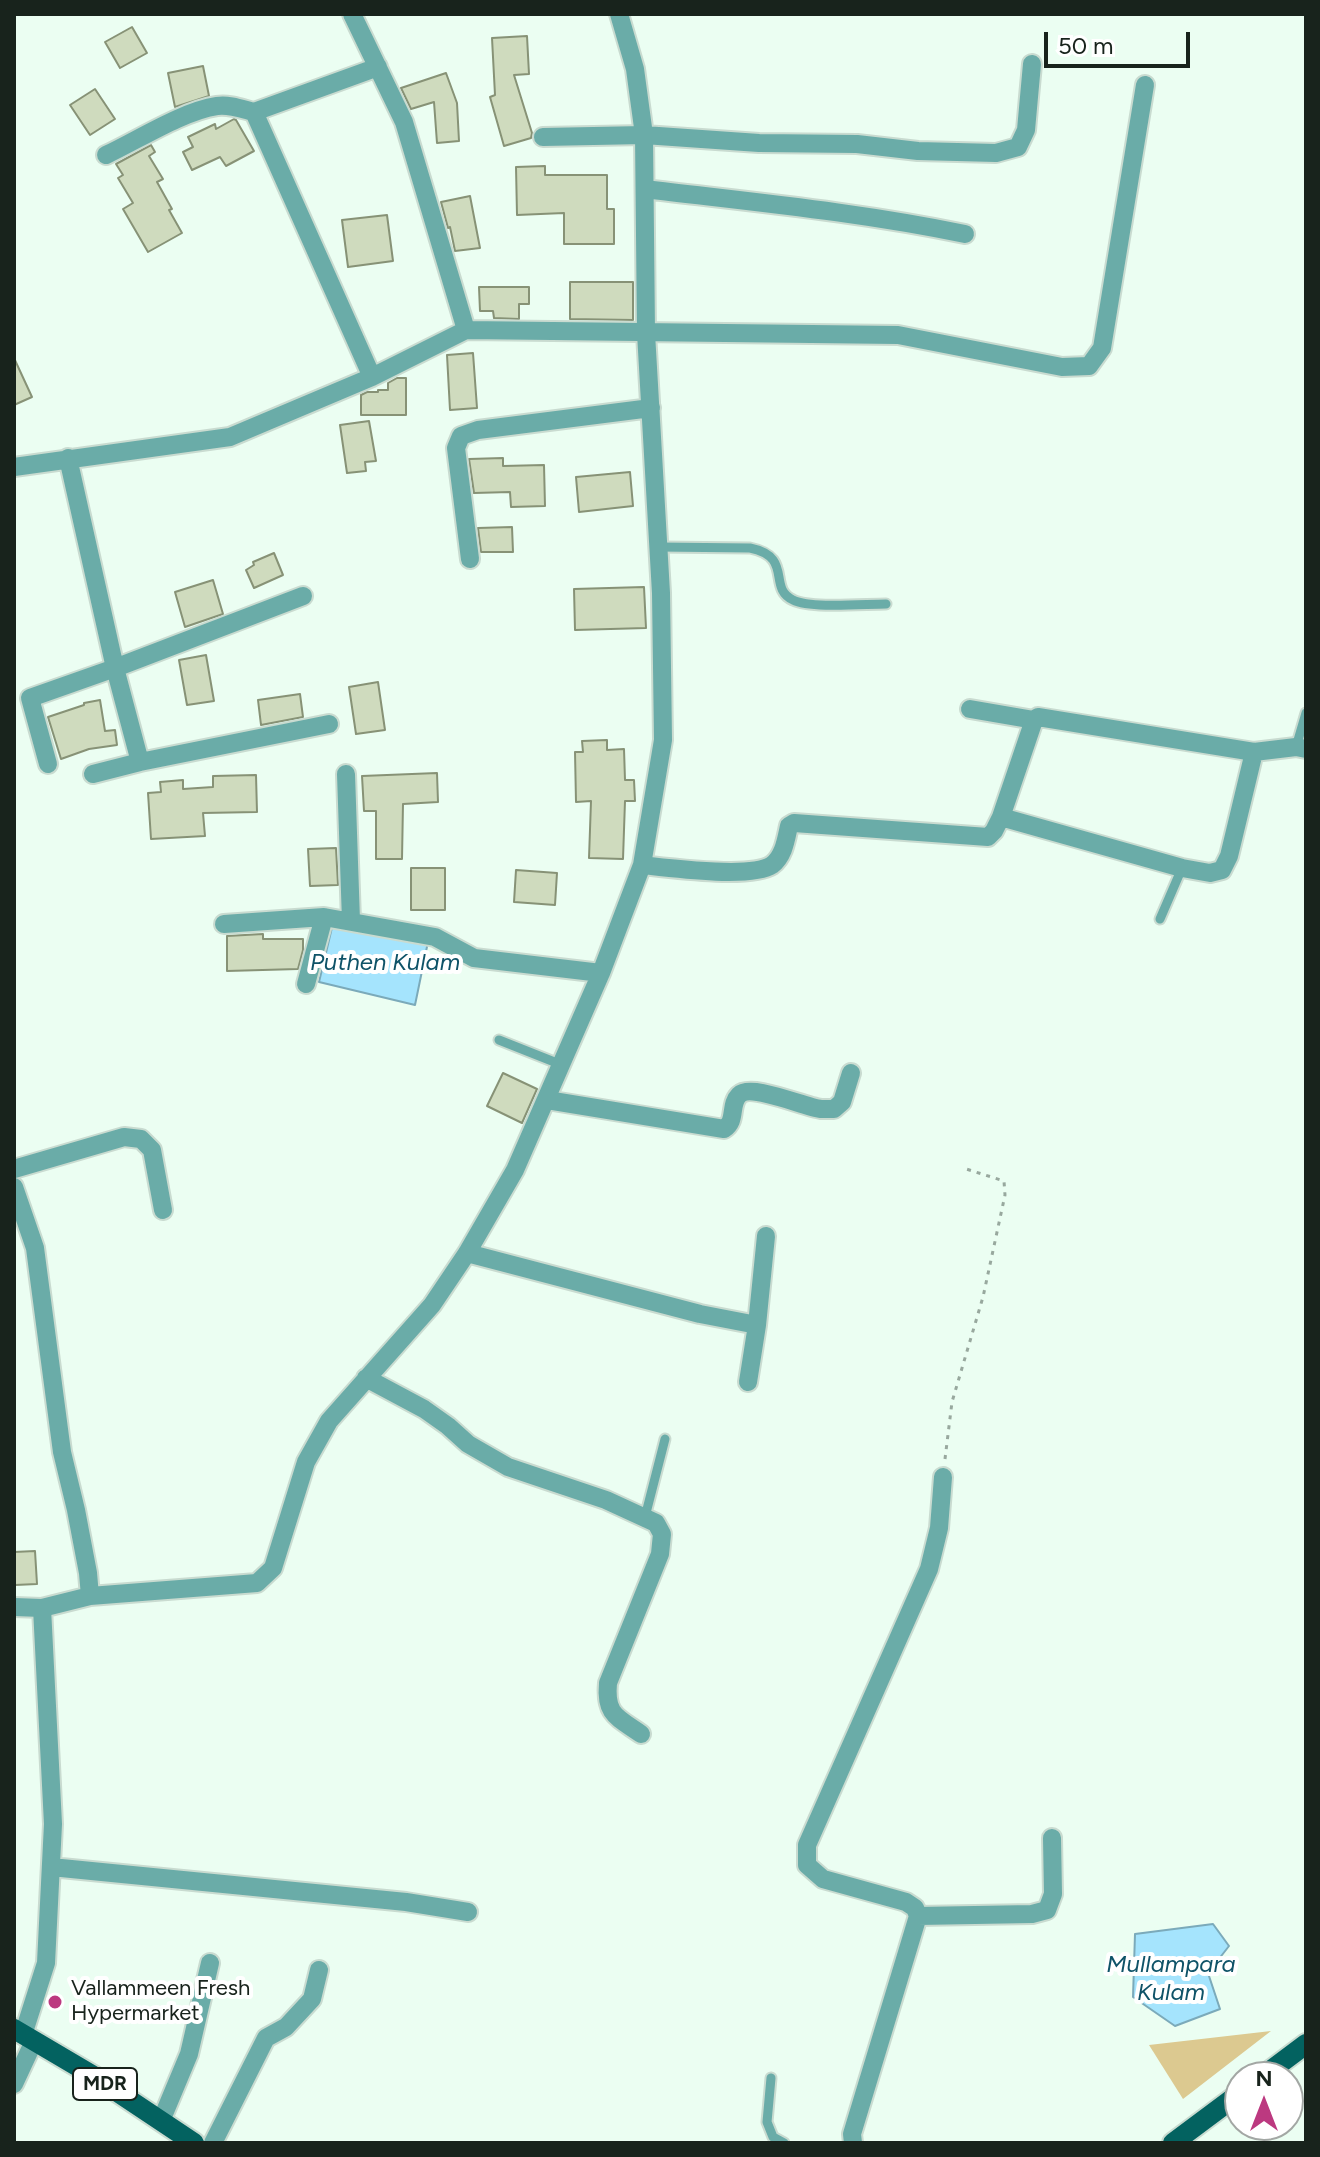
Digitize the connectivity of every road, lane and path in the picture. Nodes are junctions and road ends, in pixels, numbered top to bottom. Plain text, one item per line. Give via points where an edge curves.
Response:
1 (352, 14) edge
2 (619, 14) edge
3 (1032, 64) dead end
4 (378, 67) junction
5 (1145, 85) dead end
6 (254, 112) junction
7 (644, 135) junction
8 (543, 137) dead end
9 (106, 155) dead end
10 (645, 189) junction
11 (965, 234) dead end
12 (466, 330) junction
13 (646, 333) junction
14 (372, 377) junction
15 (651, 408) junction
16 (68, 458) junction
17 (14, 467) edge
18 (659, 547) junction
19 (470, 559) dead end
20 (303, 596) dead end
21 (886, 604) dead end
22 (115, 668) junction
23 (970, 709) dead end
24 (1306, 713) edge
25 (1034, 720) junction
26 (329, 724) dead end
27 (1301, 748) edge
28 (1254, 752) junction
29 (140, 762) junction
30 (48, 764) dead end
31 (93, 774) dead end
32 (346, 774) dead end
33 (1001, 817) junction
34 (642, 865) junction
35 (1182, 868) junction
36 (324, 917) junction
37 (1160, 919) dead end
38 (351, 921) junction
39 (224, 924) dead end
40 (601, 973) junction
41 (306, 984) dead end
42 (499, 1040) dead end
43 (562, 1065) junction
44 (851, 1073) dead end
45 (547, 1100) junction
46 (963, 1168) dead end
47 (14, 1169) edge
48 (14, 1187) edge
49 (163, 1210) dead end
50 (21, 1229) edge
51 (766, 1236) dead end
52 (467, 1253) junction
53 (757, 1325) junction
54 (366, 1378) junction
55 (748, 1382) dead end
56 (665, 1439) dead end
57 (943, 1477) joint
58 (645, 1517) junction
59 (90, 1596) junction
60 (14, 1607) edge
61 (42, 1608) junction
62 (641, 1734) dead end
63 (1052, 1838) dead end
64 (51, 1867) junction
65 (468, 1912) dead end
66 (918, 1916) junction
67 (210, 1963) dead end
68 (319, 1970) dead end
69 (24, 2035) edge
70 (1306, 2044) edge
71 (1283, 2061) edge
72 (771, 2078) dead end
73 (14, 2084) edge
74 (1224, 2105) edge
75 (161, 2121) junction
76 (194, 2143) edge
77 (213, 2143) edge
78 (784, 2143) edge
79 (853, 2143) edge
80 (1173, 2143) edge

1 - 4 street
2 - 7 street via 635,69
3 - 7 street via 1026,130 1018,147 996,153
4 - 6 street
4 - 12 street via 404,122
5 - 13 street via 1102,348 1089,366 1062,367 898,335
6 - 9 street via 217,106 184,116
6 - 14 street
7 - 8 street
7 - 10 street
10 - 11 street via 771,202
10 - 13 street
12 - 13 street
12 - 14 street
13 - 15 street
14 - 16 street via 230,437
15 - 18 street
15 - 19 street via 461,436 456,448
16 - 17 street
16 - 22 street
18 - 21 lane via 764,551 775,561 782,590 791,600
18 - 34 street via 663,740
20 - 22 street
22 - 29 street
22 - 30 street via 30,698
23 - 25 street
24 - 27 lane
25 - 28 street
25 - 33 street
26 - 29 street
27 - 28 street
28 - 35 street via 1222,870
29 - 31 street
32 - 38 street
33 - 34 street via 988,837 794,823 782,853 772,865 755,872
33 - 35 street
34 - 40 street
35 - 37 lane
36 - 38 street
36 - 39 street
36 - 41 street
38 - 40 street via 435,937 474,958
40 - 43 street
42 - 43 lane
43 - 45 street
44 - 45 street via 842,1102 834,1109 746,1092 736,1099 731,1124 724,1129
45 - 52 street via 515,1170
46 - 57 path via 1004,1181 1005,1195 952,1402
47 - 49 street via 124,1137 141,1139 152,1150
48 - 50 street
50 - 59 street via 35,1248 62,1452
51 - 53 street
52 - 53 street
52 - 54 street via 432,1305
53 - 55 street
54 - 58 street via 424,1409 508,1467
54 - 59 street via 329,1421 306,1462 273,1568 257,1583
56 - 58 lane
57 - 66 street via 929,1569 807,1845 807,1865 823,1879 906,1902
58 - 62 street via 662,1534 660,1554 608,1683 606,1701 617,1717
59 - 61 street
60 - 61 street
61 - 64 street
63 - 66 street via 1053,1894 1047,1910
64 - 65 street
64 - 69 street via 46,1963
66 - 79 street
67 - 75 street via 189,2054
68 - 77 street via 312,1999 286,2027 266,2038
69 - 73 street
69 - 75 main road, MDR
70 - 71 main road
72 - 78 lane via 767,2122 773,2137
74 - 80 main road
75 - 76 main road, MDR

